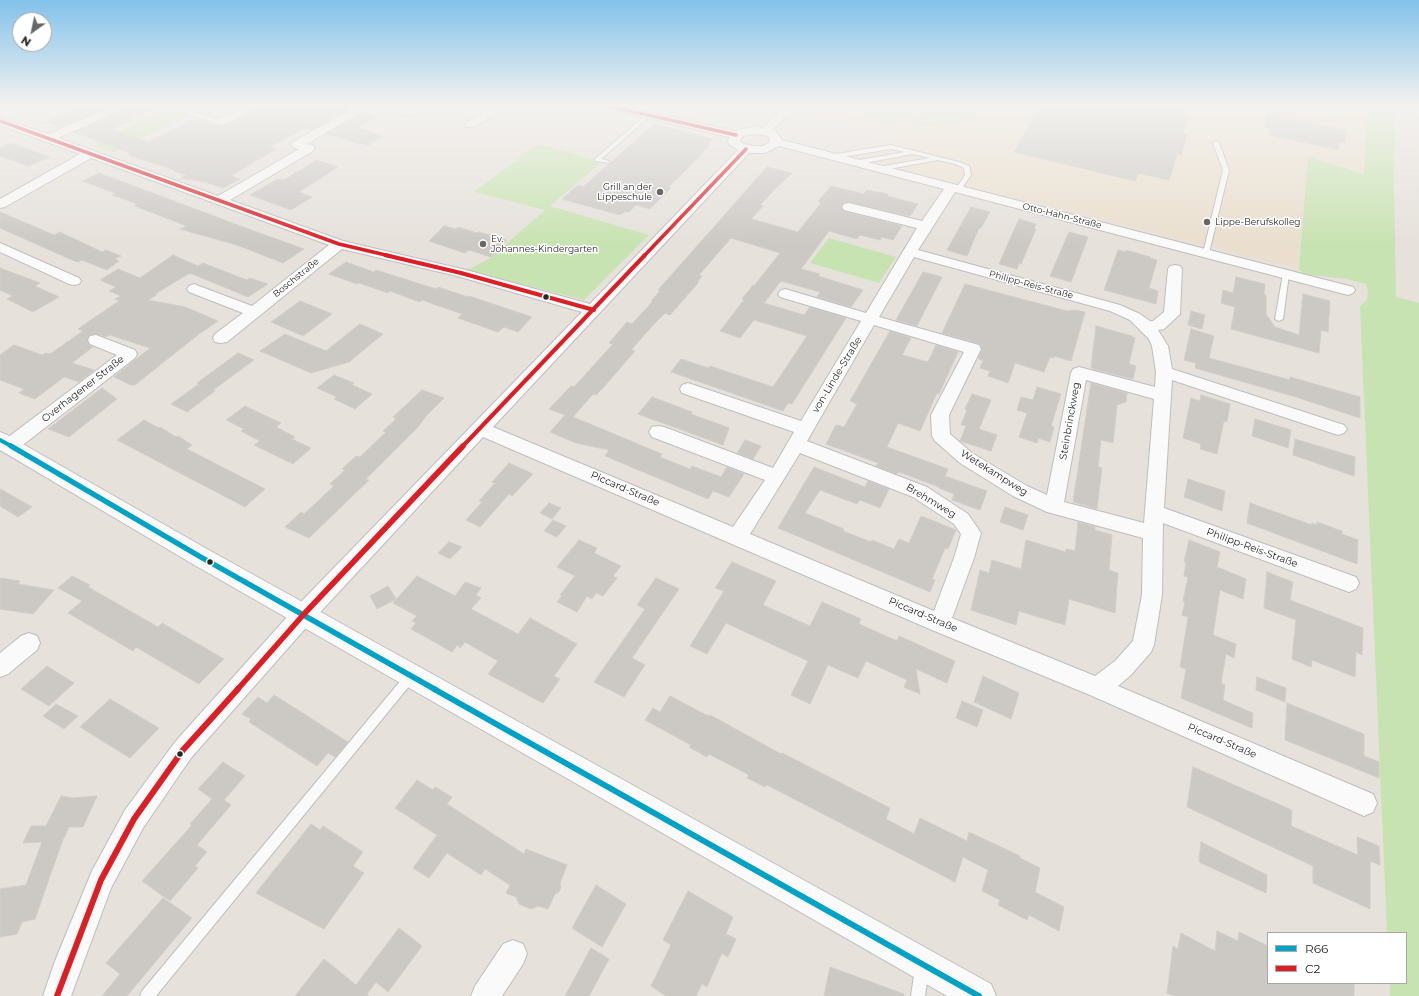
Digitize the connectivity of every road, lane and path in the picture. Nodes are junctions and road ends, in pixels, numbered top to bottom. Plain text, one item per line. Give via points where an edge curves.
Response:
1 (84, 151) edge
2 (303, 151) edge
3 (607, 151) edge
4 (744, 151) edge
5 (811, 151) edge
6 (878, 151) edge
7 (893, 151) edge
8 (1219, 151) edge
9 (915, 152) joint
10 (90, 154) junction
11 (928, 156) junction
12 (940, 159) junction
13 (607, 162) dead end
14 (854, 163) junction
15 (955, 189) junction
16 (219, 201) junction
17 (0, 204) edge
18 (849, 207) dead end
19 (925, 226) junction
20 (339, 244) junction
21 (0, 247) edge
22 (910, 252) junction
23 (1206, 254) junction
24 (1175, 269) dead end
25 (1286, 274) junction
26 (74, 281) dead end
27 (194, 289) dead end
28 (1348, 290) dead end
29 (785, 294) dead end
30 (594, 310) junction
31 (254, 312) junction
32 (1279, 319) dead end
33 (870, 320) junction
34 (1147, 327) junction
35 (221, 338) dead end
36 (96, 340) dead end
37 (1164, 372) junction
38 (688, 388) dead end
39 (1162, 395) junction
40 (482, 429) junction
41 (1338, 429) dead end
42 (658, 432) dead end
43 (800, 437) junction
44 (5, 443) edge
45 (777, 477) junction
46 (1054, 506) junction
47 (1154, 512) junction
48 (1153, 533) junction
49 (738, 536) junction
50 (1349, 583) dead end
51 (304, 614) junction
52 (940, 623) junction
53 (29, 643) dead end
54 (0, 667) edge
55 (412, 675) junction
56 (1098, 688) junction
57 (1364, 803) dead end
58 (513, 954) dead end
59 (923, 964) junction
60 (57, 996) edge
61 (147, 996) edge
62 (485, 996) edge
63 (918, 996) edge
64 (979, 996) edge

1 - 10 street
2 - 16 street
3 - 13 lane via 597,160
4 - 30 street
5 - 14 street, Otto-Hahn-Straße
6 - 14 lane
7 - 14 lane
8 - 23 lane via 1226,170
9 - 11 lane
9 - 14 lane
10 - 16 street
10 - 17 street
11 - 12 lane
11 - 14 lane
12 - 14 lane
12 - 15 lane via 967,168 968,175
14 - 15 street, Otto-Hahn-Straße
15 - 19 street, von-Linde-Straße
15 - 23 street, Otto-Hahn-Straße
16 - 20 street
18 - 19 street
19 - 22 street, von-Linde-Straße
20 - 30 street via 461,273
20 - 31 street, Boschstraße
21 - 26 street
22 - 33 street, von-Linde-Straße
22 - 34 street, Philipp-Reis-Straße via 1115,308 1135,317
23 - 25 street, Otto-Hahn-Straße
24 - 34 street via 1172,314 1158,325
25 - 28 street, Otto-Hahn-Straße
25 - 32 lane
27 - 31 street
29 - 33 street
30 - 40 street
31 - 35 street, Boschstraße
33 - 43 street, von-Linde-Straße
33 - 46 street, Wetekampweg via 973,349 940,415 941,436 966,458 1020,491
34 - 37 street, Philipp-Reis-Straße via 1160,346
36 - 44 street, Overhagener Straße via 129,354
37 - 39 street, Philipp-Reis-Straße
37 - 41 street
38 - 43 street
39 - 46 street, Steinbrinckweg via 1079,373
39 - 47 street, Philipp-Reis-Straße
40 - 49 street, Piccard-Straße
40 - 51 street
42 - 45 street
43 - 45 street, von-Linde-Straße
43 - 52 street, Brehmweg via 913,489 961,519 971,533
44 - 51 main road, Overhagener Straße
45 - 49 street, von-Linde-Straße
46 - 48 street, Wetekampweg
47 - 48 street, Philipp-Reis-Straße
47 - 50 street, Philipp-Reis-Straße
48 - 56 street, Philipp-Reis-Straße via 1152,595 1143,644 1123,668
49 - 52 street, Piccard-Straße
51 - 55 main road, Overhagener Straße
51 - 60 street via 183,750 134,819 101,880
52 - 56 street, Piccard-Straße
53 - 54 street
55 - 59 main road, Overhagener Straße
55 - 61 lane
56 - 57 street, Piccard-Straße
58 - 62 street
59 - 63 lane
59 - 64 main road, Overhagener Straße

